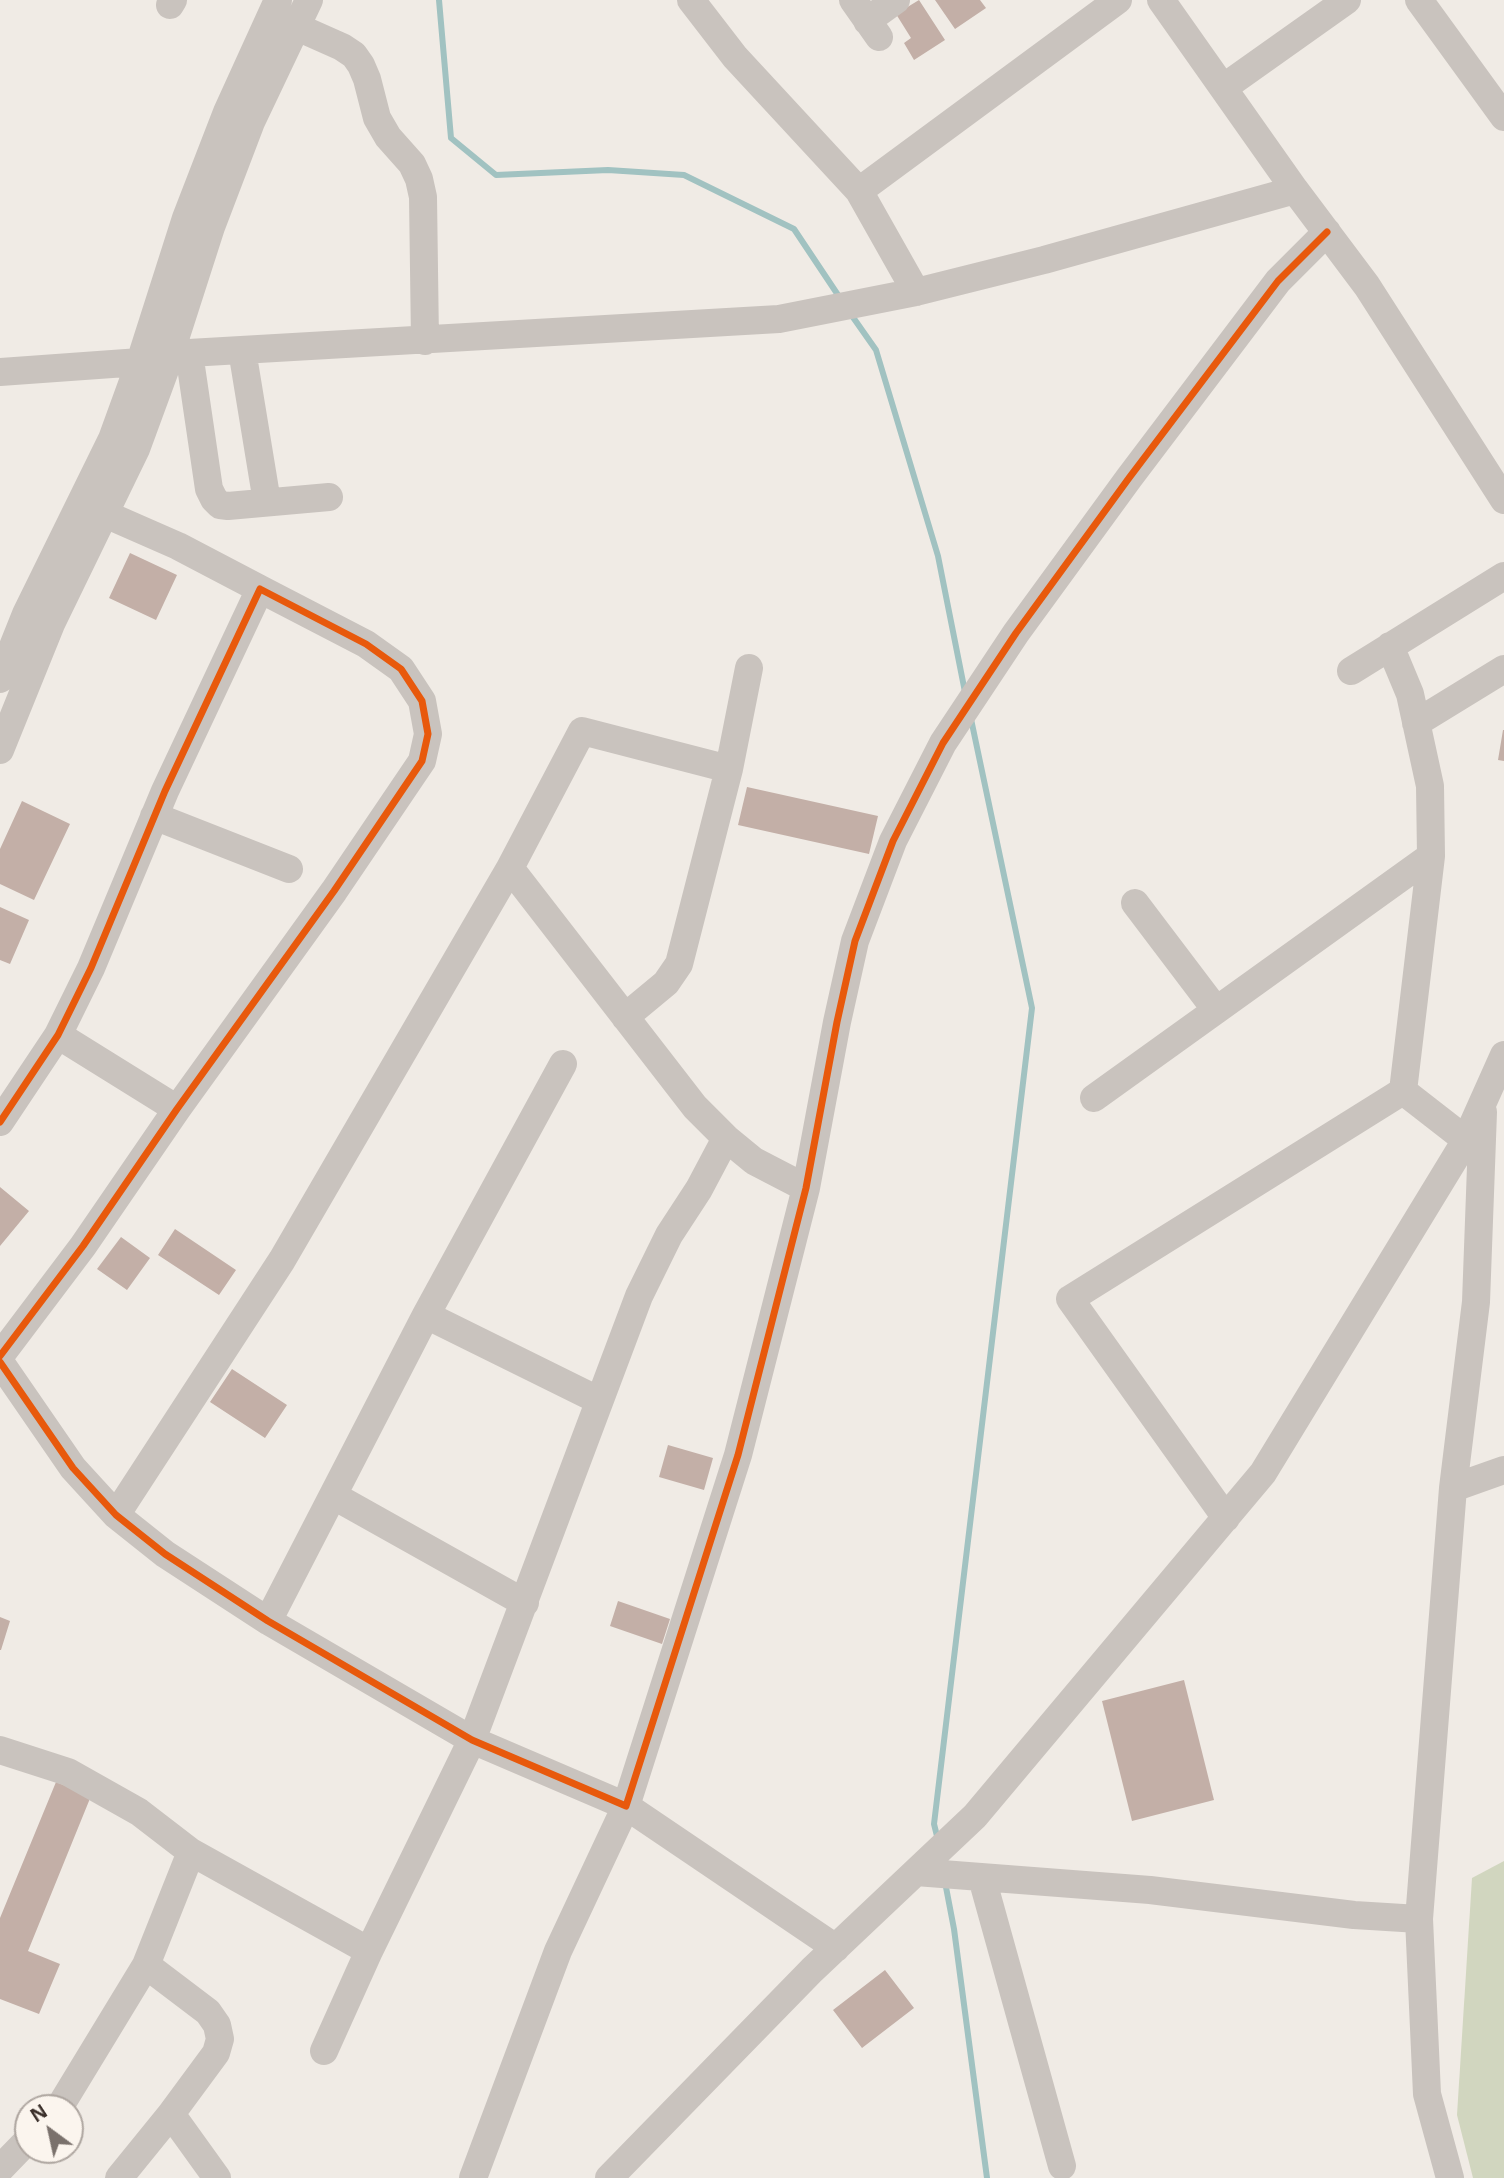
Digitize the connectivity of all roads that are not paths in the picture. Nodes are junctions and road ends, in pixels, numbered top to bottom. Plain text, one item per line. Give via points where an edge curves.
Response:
1 (309, 0) edge
2 (691, 0) edge
3 (896, 0) edge
4 (1118, 0) edge
5 (1161, 0) edge
6 (1347, 0) edge
7 (1419, 0) edge
8 (274, 8) edge
9 (866, 19) edge
10 (296, 26) junction
11 (1223, 88) junction
12 (1504, 117) edge
13 (1295, 190) junction
14 (859, 191) junction
15 (1327, 232) junction
16 (916, 292) junction
17 (425, 341) junction
18 (242, 351) junction
19 (179, 355) junction
20 (140, 362) junction
21 (0, 372) edge
22 (329, 497) dead end
23 (1504, 500) edge
24 (267, 502) junction
25 (78, 506) junction
26 (105, 513) junction
27 (1504, 576) edge
28 (260, 589) junction
29 (1390, 646) junction
30 (749, 668) dead end
31 (1504, 669) edge
32 (1351, 671) dead end
33 (0, 679) edge
34 (1416, 723) junction
35 (0, 750) edge
36 (729, 769) junction
37 (154, 816) junction
38 (1430, 856) junction
39 (510, 868) junction
40 (289, 869) dead end
41 (1135, 903) dead end
42 (1216, 1010) junction
43 (625, 1017) junction
44 (58, 1035) junction
45 (1504, 1055) edge
46 (563, 1065) dead end
47 (1403, 1091) junction
48 (1094, 1098) dead end
49 (1484, 1099) junction
50 (177, 1110) junction
51 (0, 1122) edge
52 (726, 1138) junction
53 (1466, 1140) junction
54 (806, 1188) junction
55 (426, 1315) junction
56 (0, 1356) edge
57 (0, 1362) edge
58 (598, 1400) junction
59 (1504, 1470) edge
60 (1453, 1488) junction
61 (334, 1496) junction
62 (116, 1515) junction
63 (1226, 1518) junction
64 (525, 1603) junction
65 (268, 1620) junction
66 (472, 1740) junction
67 (0, 1750) edge
68 (626, 1806) junction
69 (191, 1852) junction
70 (916, 1872) junction
71 (982, 1878) junction
72 (1419, 1919) junction
73 (836, 1948) junction
74 (369, 1951) junction
75 (146, 1965) junction
76 (324, 2051) dead end
77 (68, 2094) edge
78 (171, 2114) junction
79 (14, 2154) edge
80 (1062, 2166) dead end
81 (0, 2169) edge
82 (119, 2178) edge
83 (217, 2178) edge
84 (473, 2178) edge
85 (609, 2178) edge
86 (1450, 2178) edge

1 - 10 street
2 - 14 street via 735,57
3 - 9 street
4 - 14 street
5 - 11 street
6 - 11 street
7 - 12 street
8 - 10 street
8 - 20 street via 190,206
10 - 17 street via 354,55 377,118 419,179
10 - 19 street via 251,122 211,227
11 - 13 street
13 - 15 street
13 - 16 street
14 - 16 street
15 - 23 street via 1367,286
15 - 54 street via 1278,281 1129,478 943,743 893,841 855,941
16 - 17 street via 779,319
17 - 18 street
18 - 19 street
18 - 24 street
19 - 20 street
19 - 24 street via 214,499 220,505
19 - 26 street
20 - 21 street
20 - 25 street via 112,439
22 - 24 street
25 - 26 street
25 - 33 street
26 - 28 street
26 - 35 street via 51,624
27 - 29 street
28 - 37 street
28 - 50 street via 366,644 401,669 422,701 428,734 422,761
29 - 32 street
29 - 34 street
30 - 36 street
31 - 34 street
34 - 38 street via 1430,786
36 - 39 street via 582,731
36 - 43 street via 678,964 659,989
37 - 40 street
37 - 44 street
38 - 42 street
38 - 47 street
39 - 43 street
39 - 62 street via 282,1259
41 - 42 street
42 - 48 street
43 - 52 street via 695,1107
44 - 50 street
44 - 51 street
45 - 49 street
46 - 55 street
47 - 53 street
47 - 63 street via 1070,1300
49 - 53 street
49 - 60 street via 1476,1302
50 - 56 street
52 - 54 street via 754,1161
52 - 58 street via 639,1296
53 - 63 street via 1263,1473
54 - 68 street via 738,1455
55 - 58 street
55 - 61 street
57 - 62 street via 73,1468
58 - 64 street
59 - 60 street
60 - 72 street
61 - 64 street
61 - 65 street
62 - 65 street via 165,1554
63 - 70 street via 975,1816
64 - 66 street
65 - 66 street
66 - 68 street
66 - 74 street
67 - 69 street via 68,1772 139,1812
68 - 73 street
68 - 84 street via 558,1951
69 - 74 street
69 - 75 street
70 - 71 street
70 - 73 street
71 - 72 street via 1150,1890
71 - 80 street
72 - 86 street via 1427,2094
73 - 85 street
74 - 76 street
75 - 77 street
75 - 78 street via 208,2012 220,2039 216,2053
78 - 82 street
78 - 83 street
79 - 81 street

